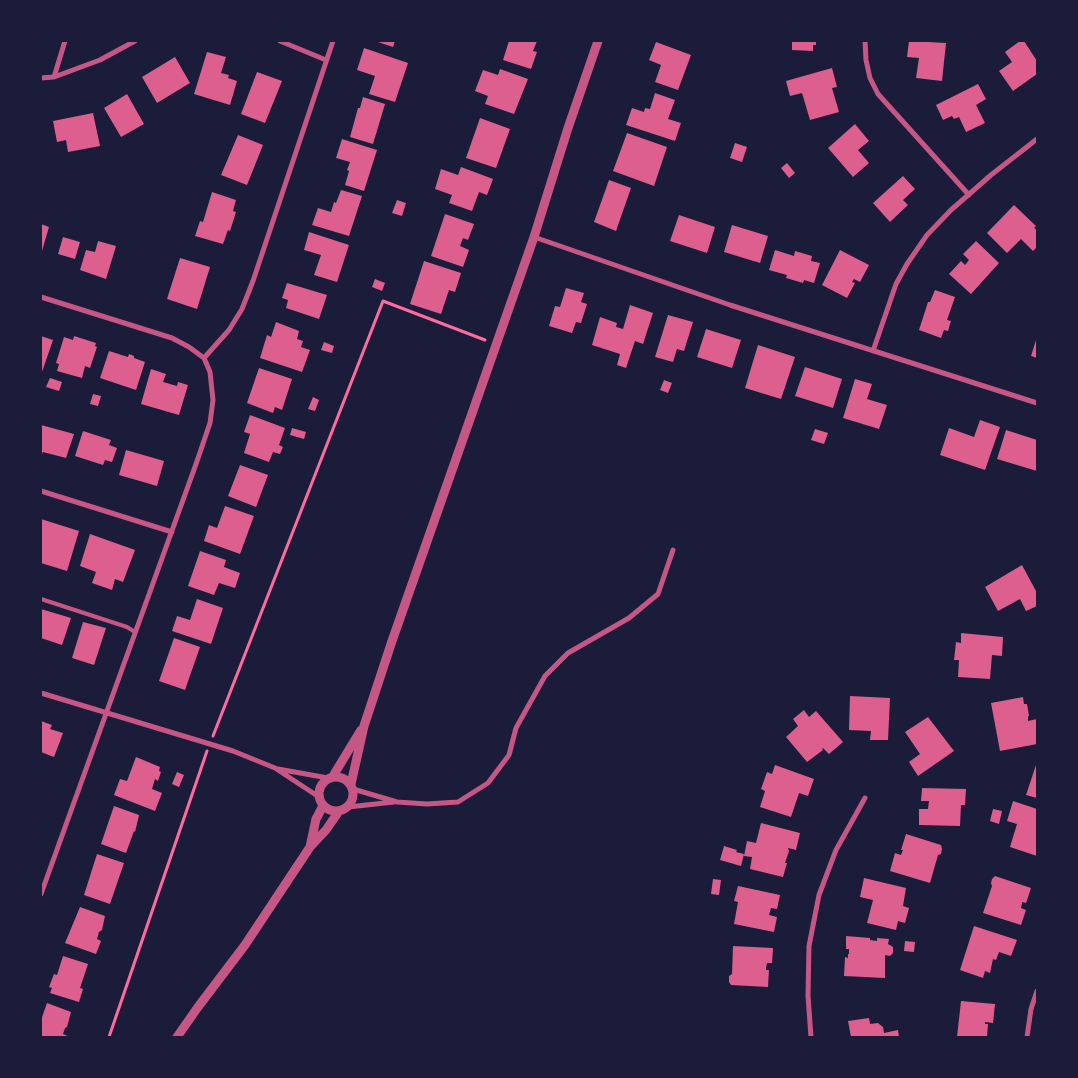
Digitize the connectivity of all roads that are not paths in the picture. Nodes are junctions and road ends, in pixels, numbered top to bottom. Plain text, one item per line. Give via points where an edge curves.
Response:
1 (65, 41) edge
2 (135, 41) edge
3 (280, 41) edge
4 (333, 41) edge
5 (598, 41) edge
6 (865, 41) edge
7 (326, 60) junction
8 (54, 77) junction
9 (41, 78) edge
10 (1037, 139) edge
11 (970, 195) junction
12 (534, 238) junction
13 (41, 297) edge
14 (873, 350) junction
15 (204, 358) junction
16 (1037, 403) edge
17 (41, 491) edge
18 (172, 532) junction
19 (673, 550) dead end
20 (41, 599) edge
21 (135, 632) junction
22 (41, 693) edge
23 (105, 714) junction
24 (364, 726) junction
25 (275, 768) junction
26 (331, 777) junction
27 (352, 787) junction
28 (319, 797) junction
29 (865, 798) dead end
30 (397, 802) junction
31 (323, 806) junction
32 (343, 809) junction
33 (310, 847) junction
34 (41, 894) edge
35 (1037, 991) edge
36 (177, 1037) edge
37 (811, 1037) edge
38 (1027, 1037) edge

1 - 8 street
2 - 8 street via 100,60
3 - 7 street
4 - 7 street
5 - 12 street
6 - 11 street via 870,78 878,94
7 - 15 street via 242,309 229,330
8 - 9 street
10 - 11 street
11 - 14 street via 927,235 907,264 887,306
12 - 14 street
12 - 24 street
13 - 15 street via 172,338
14 - 16 street
15 - 18 street via 213,388 210,423
17 - 18 street
18 - 21 street
19 - 30 street via 658,594 629,618 568,653 545,676 516,728 509,755 488,783 458,802
20 - 21 lane
21 - 23 street
22 - 23 street
23 - 25 street via 233,751
23 - 34 street
24 - 26 street
24 - 27 street
25 - 26 street
25 - 28 street
26 - 27 street via 343,777
26 - 28 street via 321,786
27 - 30 street
27 - 32 street via 353,799
28 - 31 street
29 - 37 street via 836,850 819,895 809,946
30 - 32 street
31 - 32 street via 333,811
31 - 33 street via 316,819
32 - 33 street
33 - 36 street via 245,945
35 - 38 street via 1030,1009

